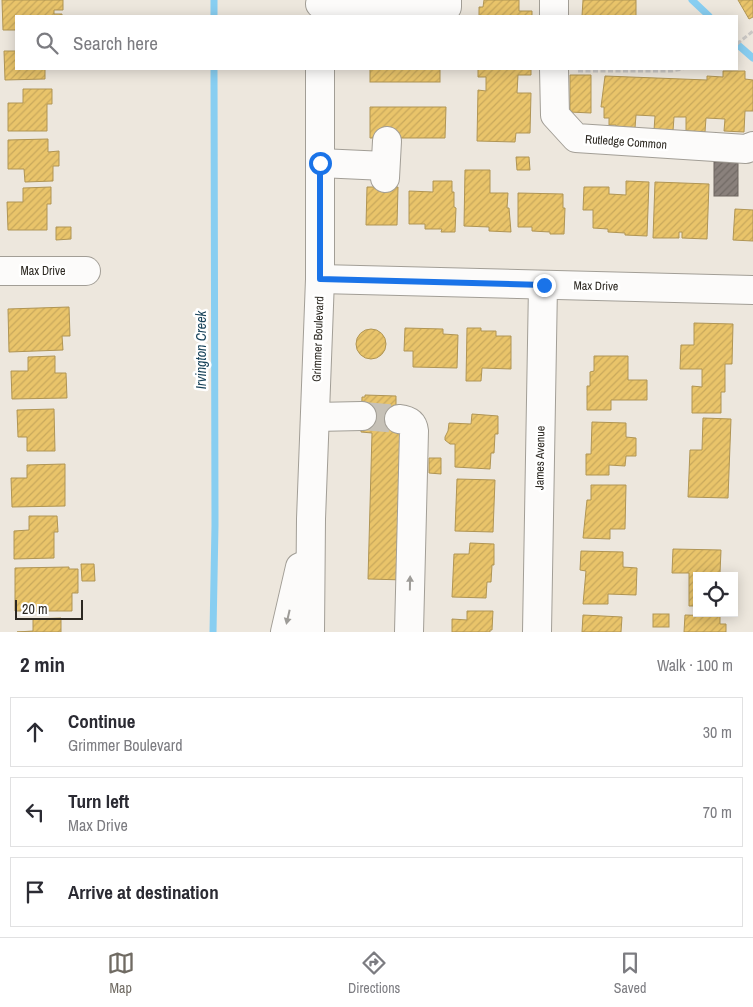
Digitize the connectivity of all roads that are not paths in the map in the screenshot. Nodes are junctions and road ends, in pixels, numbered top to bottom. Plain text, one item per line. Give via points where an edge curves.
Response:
1 (447, 0) edge
2 (554, 0) edge
3 (320, 7) edge
4 (554, 15) edge
5 (320, 70) edge
6 (554, 70) edge
7 (753, 146) edge
8 (386, 162) dead end
9 (320, 163) junction
10 (86, 271) dead end
11 (0, 272) edge
12 (320, 279) junction
13 (544, 285) junction
14 (753, 290) edge
15 (362, 416) tunnel mouth
16 (315, 417) junction
17 (399, 419) tunnel mouth
18 (311, 519) junction
19 (284, 632) edge
20 (310, 632) edge
21 (409, 632) edge
22 (536, 632) edge

1 - 3 street via 447,7
2 - 4 street
5 - 9 street, Grimmer Boulevard
6 - 7 street, Rutledge Common via 555,114 576,138 746,149
8 - 9 street
9 - 12 street, Grimmer Boulevard
10 - 11 street, Max Drive
12 - 13 street, Max Drive
12 - 16 street, Grimmer Boulevard
13 - 14 street, Max Drive
13 - 22 street, James Avenue
15 - 16 street
16 - 18 street, Grimmer Boulevard
21 -> 17 street via 414,431 410,422
18 -> 19 street, Grimmer Boulevard
18 - 20 street, Grimmer Boulevard

